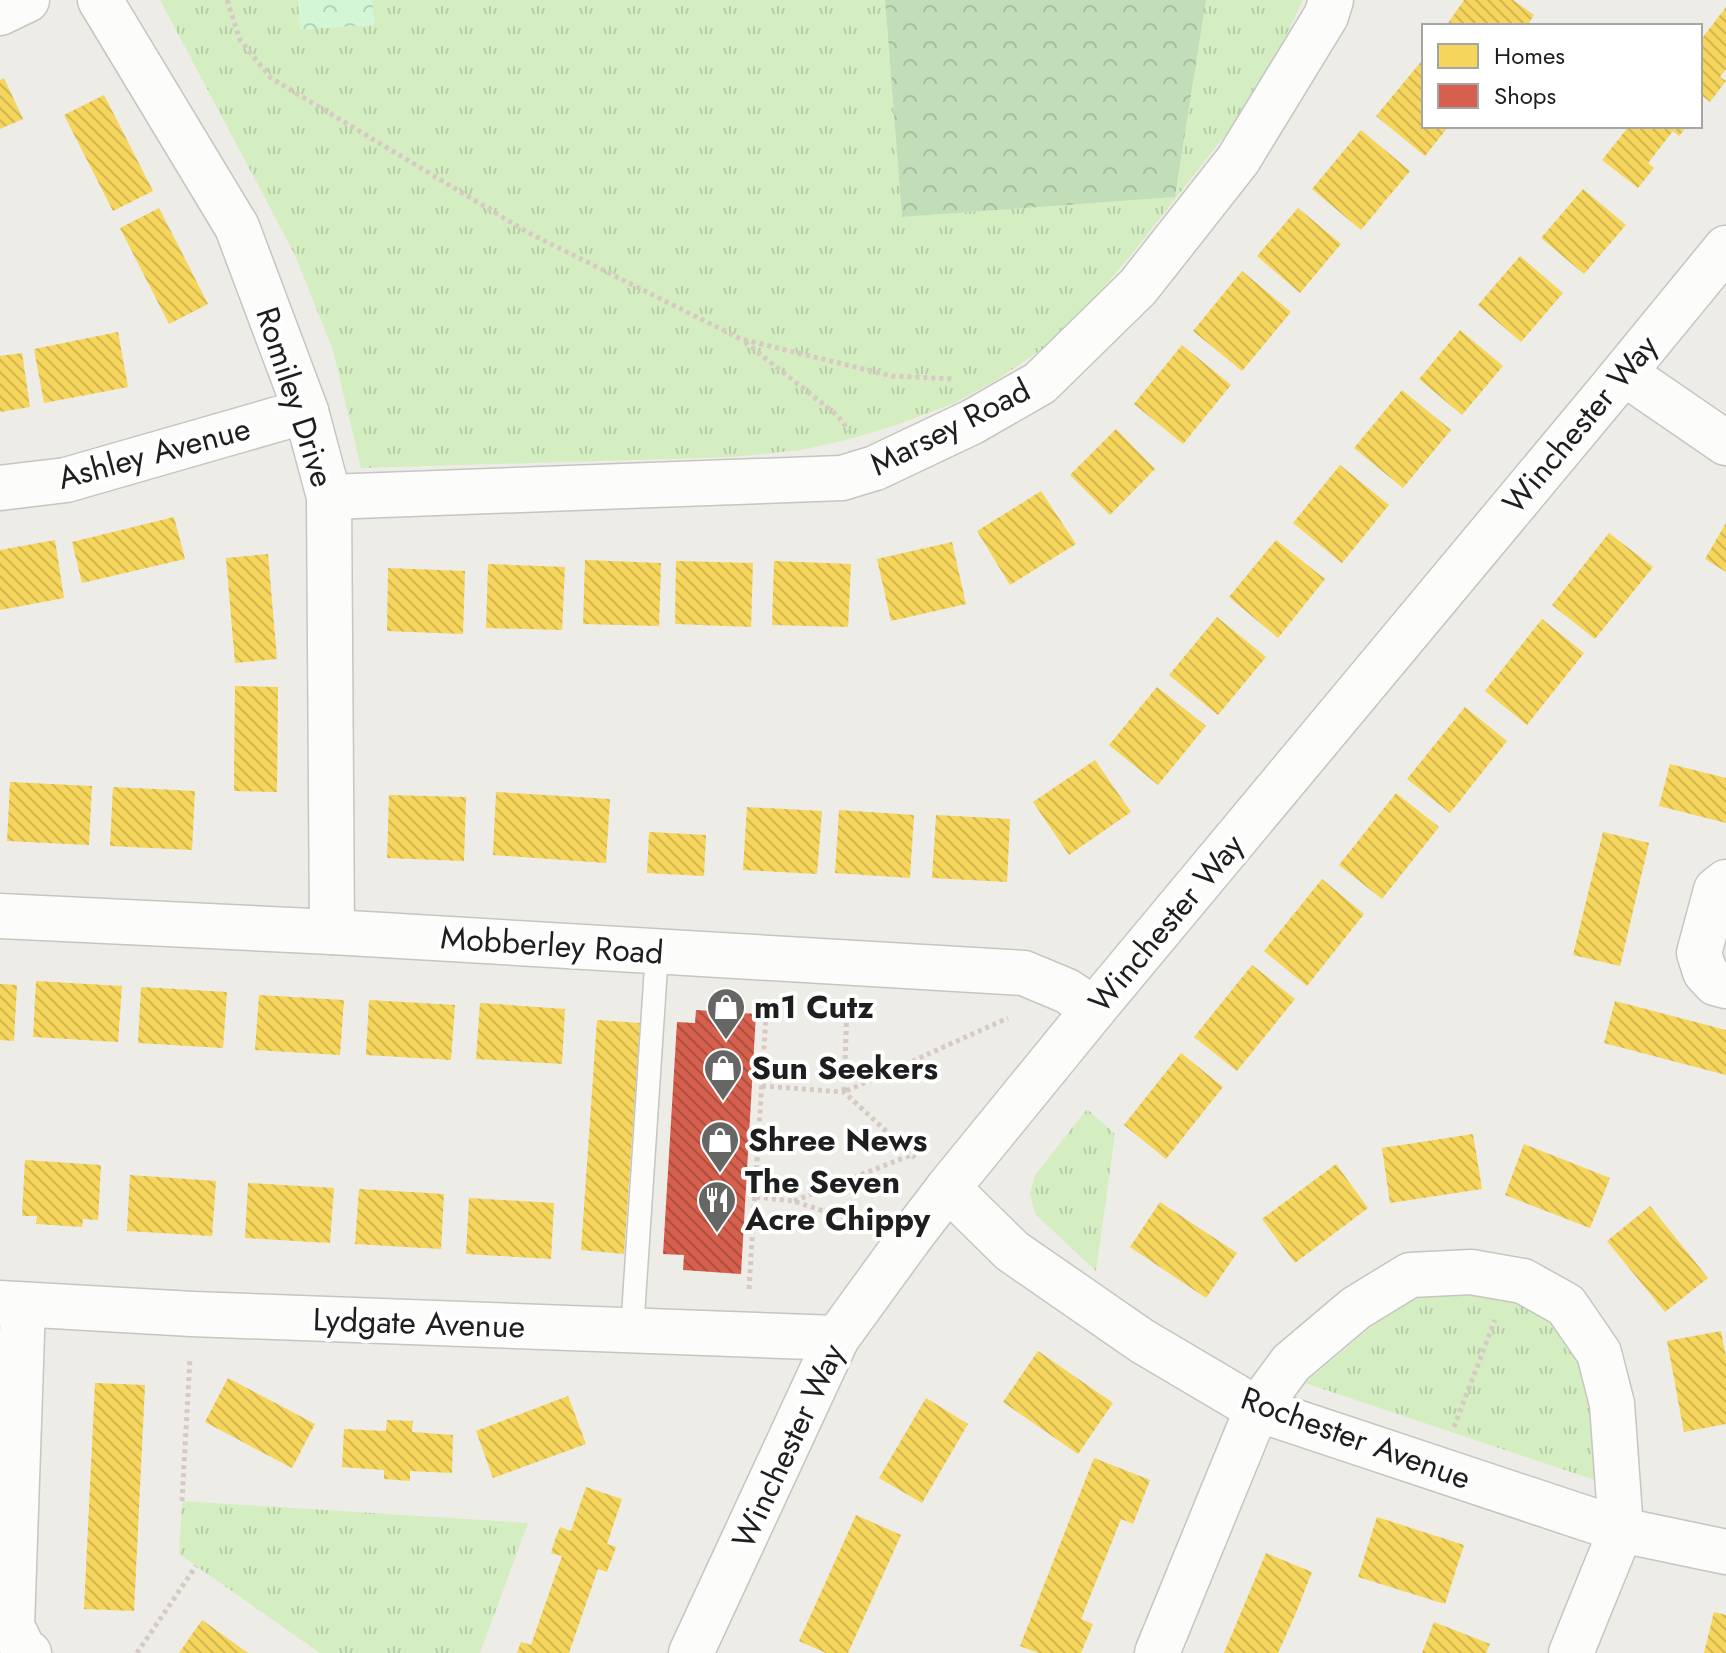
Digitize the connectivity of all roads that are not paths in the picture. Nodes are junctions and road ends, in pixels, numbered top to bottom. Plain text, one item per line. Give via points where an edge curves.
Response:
1 (27, 0) edge
2 (100, 0) edge
3 (1331, 0) edge
4 (0, 13) edge
5 (1726, 248) edge
6 (1624, 373) junction
7 (306, 411) junction
8 (1726, 443) edge
9 (0, 488) edge
10 (329, 497) junction
11 (1726, 882) edge
12 (0, 916) edge
13 (332, 932) junction
14 (657, 952) junction
15 (1726, 986) edge
16 (1081, 1000) junction
17 (948, 1188) junction
18 (11, 1304) edge
19 (632, 1331) junction
20 (837, 1338) junction
21 (1257, 1409) junction
22 (1621, 1530) junction
23 (1726, 1552) edge
24 (29, 1653) edge
25 (691, 1653) edge
26 (1157, 1653) edge
27 (1571, 1653) edge

1 - 4 street
2 - 7 street, Romiley Drive via 237,227
3 - 10 street, Marsey Road via 1238,160 1138,287 1040,383 972,422 842,478
5 - 6 street, Winchester Way
6 - 8 street
6 - 16 street, Winchester Way
7 - 9 street, Ashley Avenue via 66,480
7 - 10 street, Romiley Drive
10 - 13 street, Romiley Drive
11 - 15 street via 1716,890 1699,953 1705,972
12 - 13 street, Mobberley Road
13 - 14 street, Mobberley Road
14 - 16 street, Mobberley Road via 1024,973
14 - 19 lane
16 - 17 street, Winchester Way
17 - 20 street, Winchester Way
17 - 21 street, Rochester Avenue via 1012,1251 1142,1341
18 - 19 street, Lydgate Avenue
18 - 24 street via 12,1626
19 - 20 street, Lydgate Avenue
20 - 25 street, Winchester Way
21 - 22 street, Rochester Avenue
21 - 22 street via 1291,1363 1356,1308 1410,1275 1471,1272 1523,1281 1566,1305 1599,1353 1612,1404
21 - 26 street
22 - 23 street, Rochester Avenue
22 - 27 street

